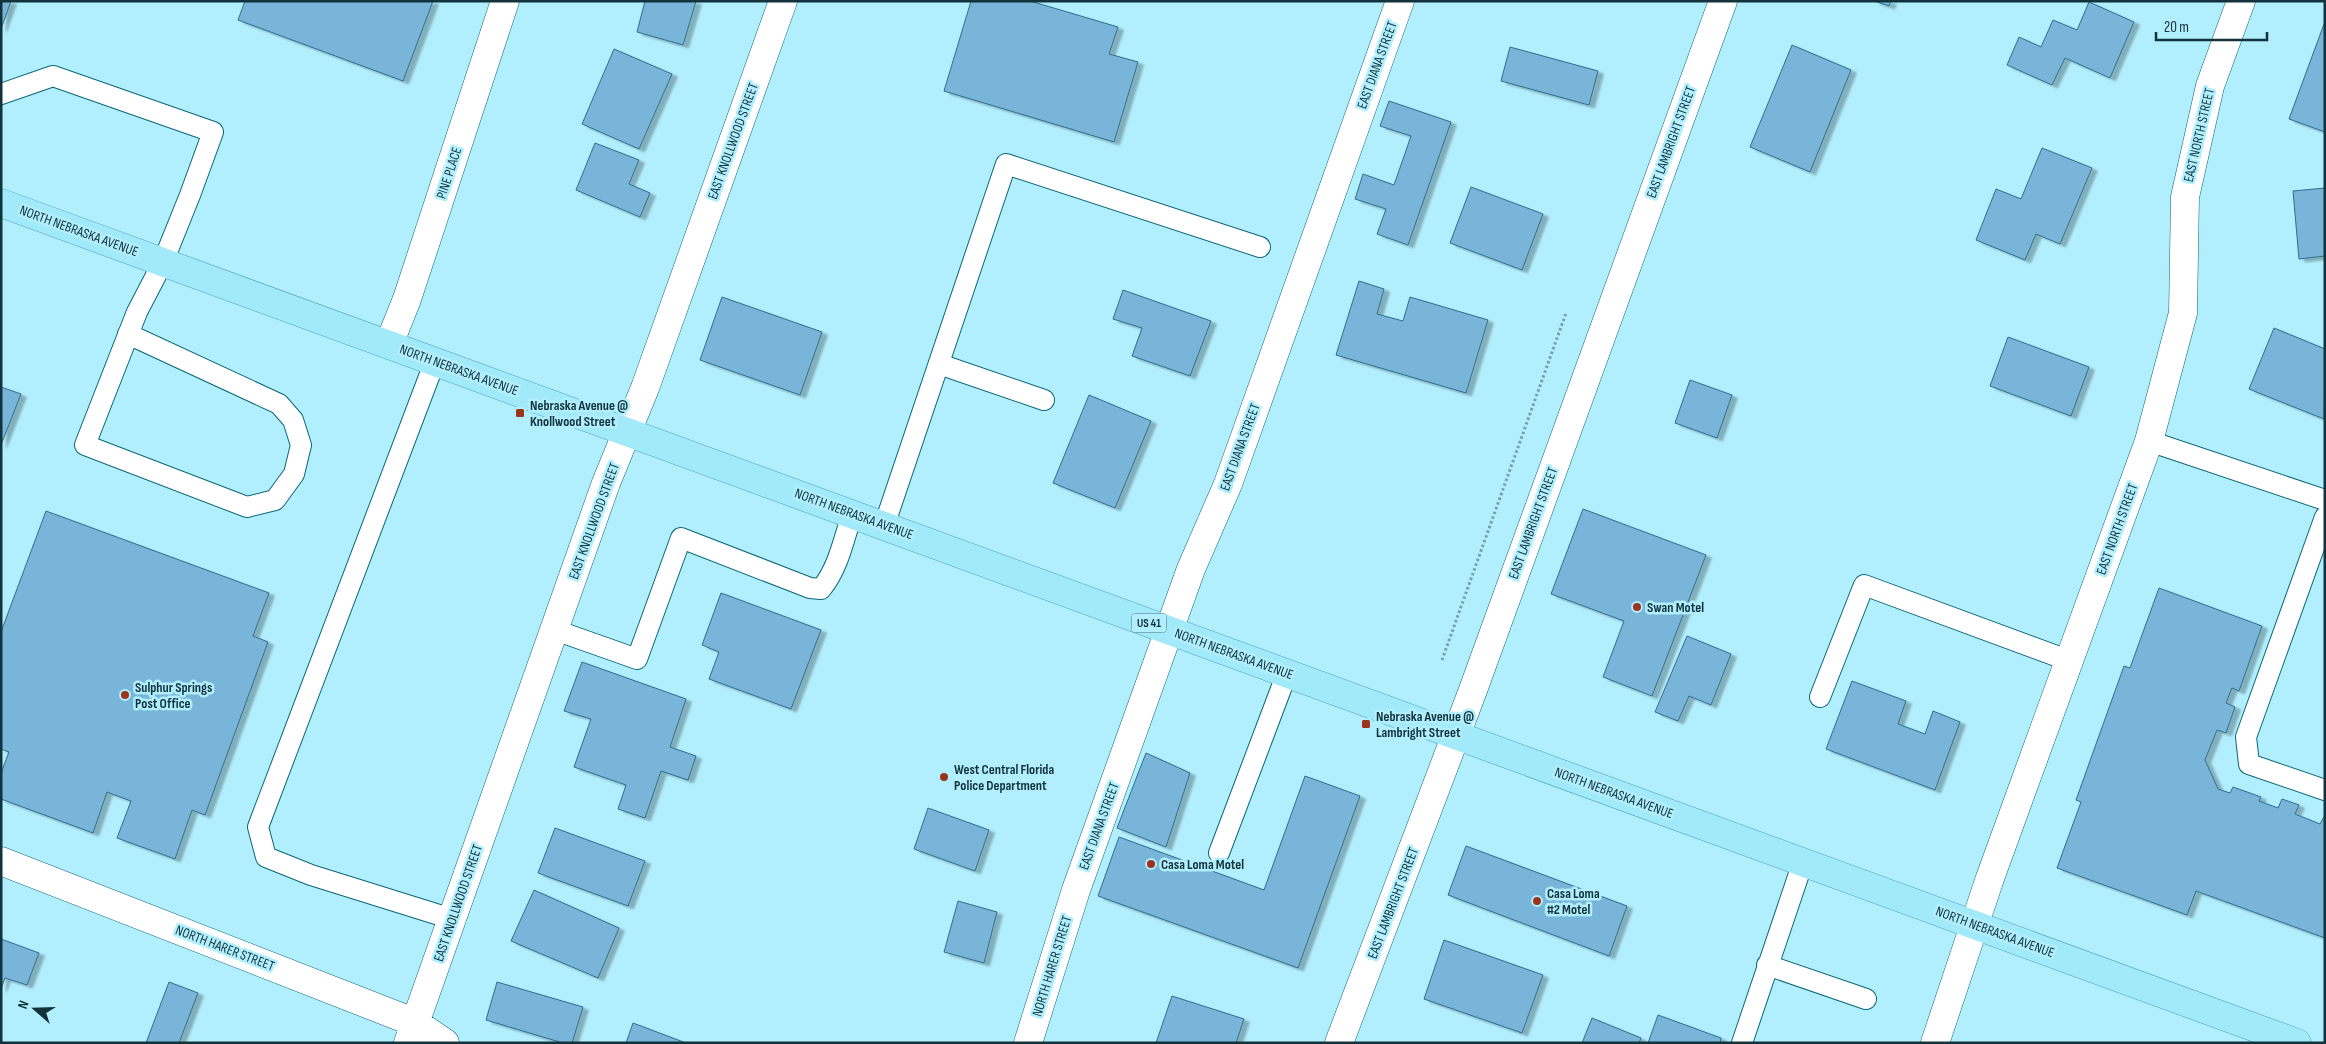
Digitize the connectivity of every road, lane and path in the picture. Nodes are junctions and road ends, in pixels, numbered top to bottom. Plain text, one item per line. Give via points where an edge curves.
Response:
1 (506, 1) edge
2 (783, 1) edge
3 (1400, 1) edge
4 (1723, 1) edge
5 (2241, 1) edge
6 (1, 94) edge
7 (1, 203) edge
8 (1260, 247) dead end
9 (163, 262) junction
10 (1566, 313) dead end
11 (128, 334) junction
12 (389, 344) junction
13 (434, 361) junction
14 (939, 364) junction
15 (1044, 400) dead end
16 (628, 432) junction
17 (2149, 441) junction
18 (2325, 500) edge
19 (852, 514) junction
20 (2325, 518) edge
21 (884, 526) junction
22 (554, 630) junction
23 (1170, 630) junction
24 (1442, 660) dead end
25 (2070, 661) junction
26 (1287, 673) junction
27 (1820, 697) dead end
28 (1455, 734) junction
29 (2325, 790) edge
30 (1219, 853) dead end
31 (1, 861) edge
32 (1803, 862) junction
33 (1076, 890) joint
34 (452, 919) junction
35 (1975, 924) junction
36 (1767, 965) junction
37 (1866, 998) dead end
38 (412, 1033) edge
39 (445, 1043) edge
40 (1028, 1043) edge
41 (1339, 1043) edge
42 (1742, 1043) edge
43 (1935, 1043) edge
44 (2298, 1043) edge

1 - 12 street, PINE PLACE via 407,299
2 - 16 street, EAST KNOLLWOOD STREET
3 - 23 street, EAST DIANA STREET via 1228,484 1191,569
4 - 28 street, EAST LAMBRIGHT STREET
5 - 17 street, EAST NORTH STREET via 2210,86 2185,197 2182,313
6 - 9 lane via 53,76 213,132
7 - 9 main road, NORTH NEBRASKA AVENUE / US 41
8 - 14 lane via 1006,164
9 - 11 lane
9 - 12 main road, NORTH NEBRASKA AVENUE / US 41
10 - 24 path
11 - 11 lane via 85,445 247,507 275,500 294,474 300,445 293,420 278,404
12 - 13 main road, NORTH NEBRASKA AVENUE / US 41
13 - 16 main road, NORTH NEBRASKA AVENUE / US 41
13 - 34 lane via 258,827 266,857 311,875
14 - 15 lane
14 - 21 lane
16 - 19 main road, NORTH NEBRASKA AVENUE / US 41
16 - 22 street, EAST KNOLLWOOD STREET via 606,483
17 - 18 lane
17 - 25 street, EAST NORTH STREET
19 - 21 main road, NORTH NEBRASKA AVENUE / US 41
19 - 22 lane via 834,567 820,589 810,588 681,538 637,659
20 - 29 lane via 2246,737 2249,764
21 - 23 main road, NORTH NEBRASKA AVENUE / US 41
22 - 34 street, EAST KNOLLWOOD STREET
23 - 26 main road, NORTH NEBRASKA AVENUE / US 41
23 - 33 street, EAST DIANA STREET
25 - 27 lane via 1864,585
25 - 35 street, EAST NORTH STREET
26 - 28 main road, NORTH NEBRASKA AVENUE / US 41
26 - 30 lane
28 - 32 main road, NORTH NEBRASKA AVENUE / US 41
28 - 41 street, EAST LAMBRIGHT STREET
31 - 38 street, NORTH HARER STREET
32 - 35 main road, NORTH NEBRASKA AVENUE / US 41
32 - 36 lane
33 - 40 street, NORTH HARER STREET
34 - 38 street, EAST KNOLLWOOD STREET
35 - 43 street, EAST NORTH STREET
35 - 44 main road, NORTH NEBRASKA AVENUE / US 41
36 - 37 lane
36 - 42 lane
38 - 39 street, NORTH HARER STREET

